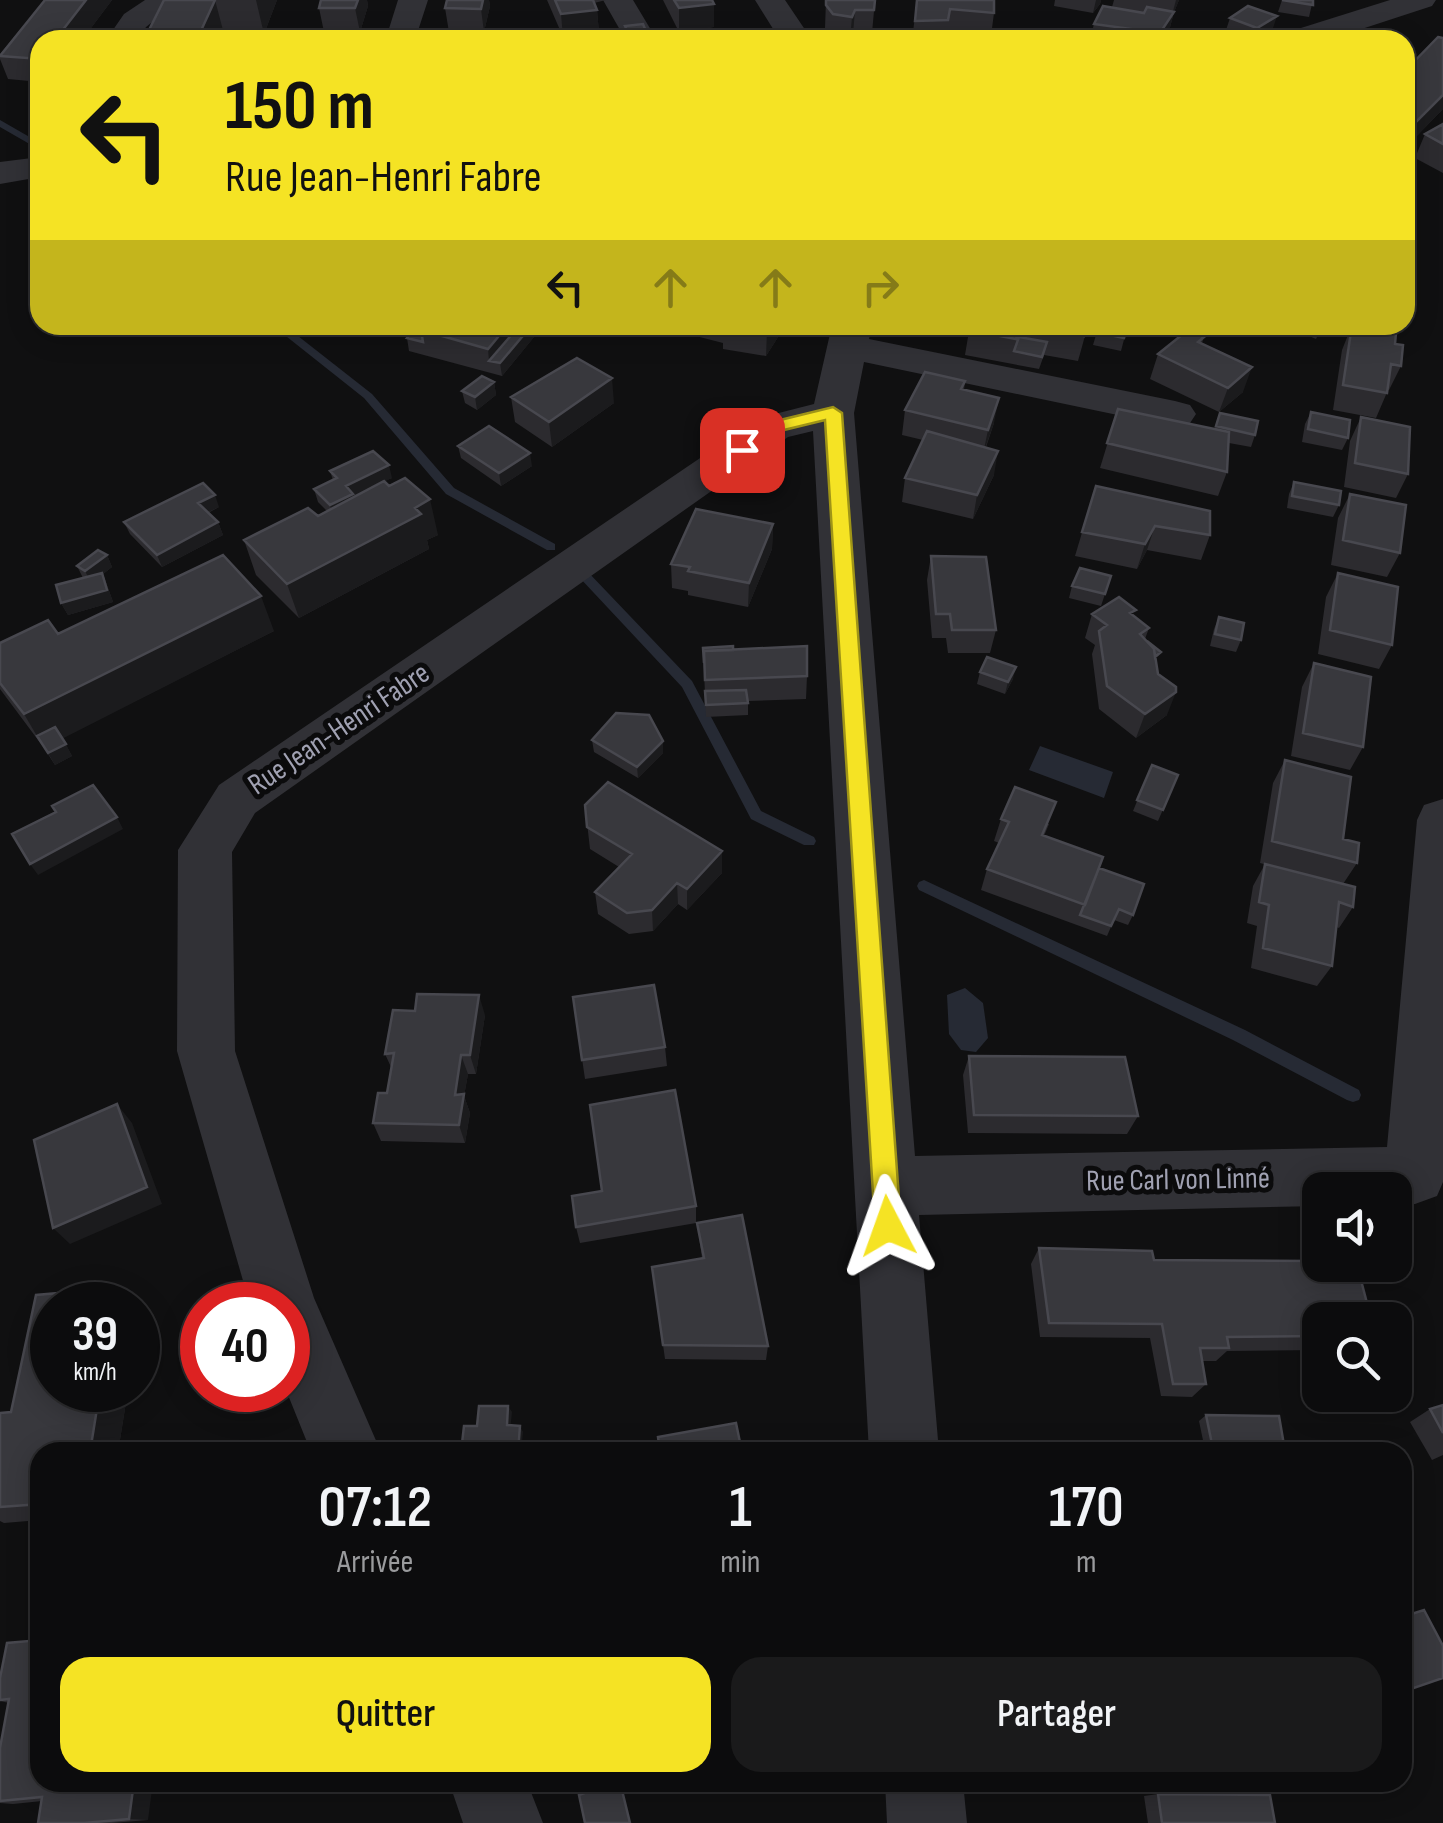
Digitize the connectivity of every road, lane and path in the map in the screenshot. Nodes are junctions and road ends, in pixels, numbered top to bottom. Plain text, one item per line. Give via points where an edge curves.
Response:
1 (165, 0) edge
2 (413, 0) edge
3 (618, 0) edge
4 (770, 0) edge
5 (1308, 2) edge
6 (1398, 7) edge
7 (129, 30) edge
8 (404, 30) edge
9 (635, 30) edge
10 (790, 30) edge
11 (1327, 30) edge
12 (1431, 35) dead end
13 (30, 168) edge
14 (0, 173) edge
15 (849, 336) edge
16 (833, 413) junction
17 (1175, 414) dead end
18 (1443, 820) edge
19 (1440, 904) edge
20 (885, 1186) junction
21 (1429, 1194) edge
22 (276, 1282) edge
23 (310, 1368) edge
24 (342, 1442) edge
25 (903, 1442) edge
26 (492, 1792) edge
27 (925, 1792) edge
28 (503, 1823) edge
29 (927, 1823) edge

1 - 7 street
2 - 8 street
3 - 9 street
4 - 10 street
5 - 6 street
6 - 11 street
6 - 12 street
13 - 14 street
15 - 16 street
15 - 17 street
16 - 20 street
16 - 22 street, Rue Jean-Henri Fabre via 774,427 237,800 204,850 206,1051
18 - 19 street, Rue Carl von Linné
19 - 21 street, Rue Carl von Linné
20 - 21 street, Rue Carl von Linné
20 - 25 street
23 - 24 street
26 - 28 street
27 - 29 street

